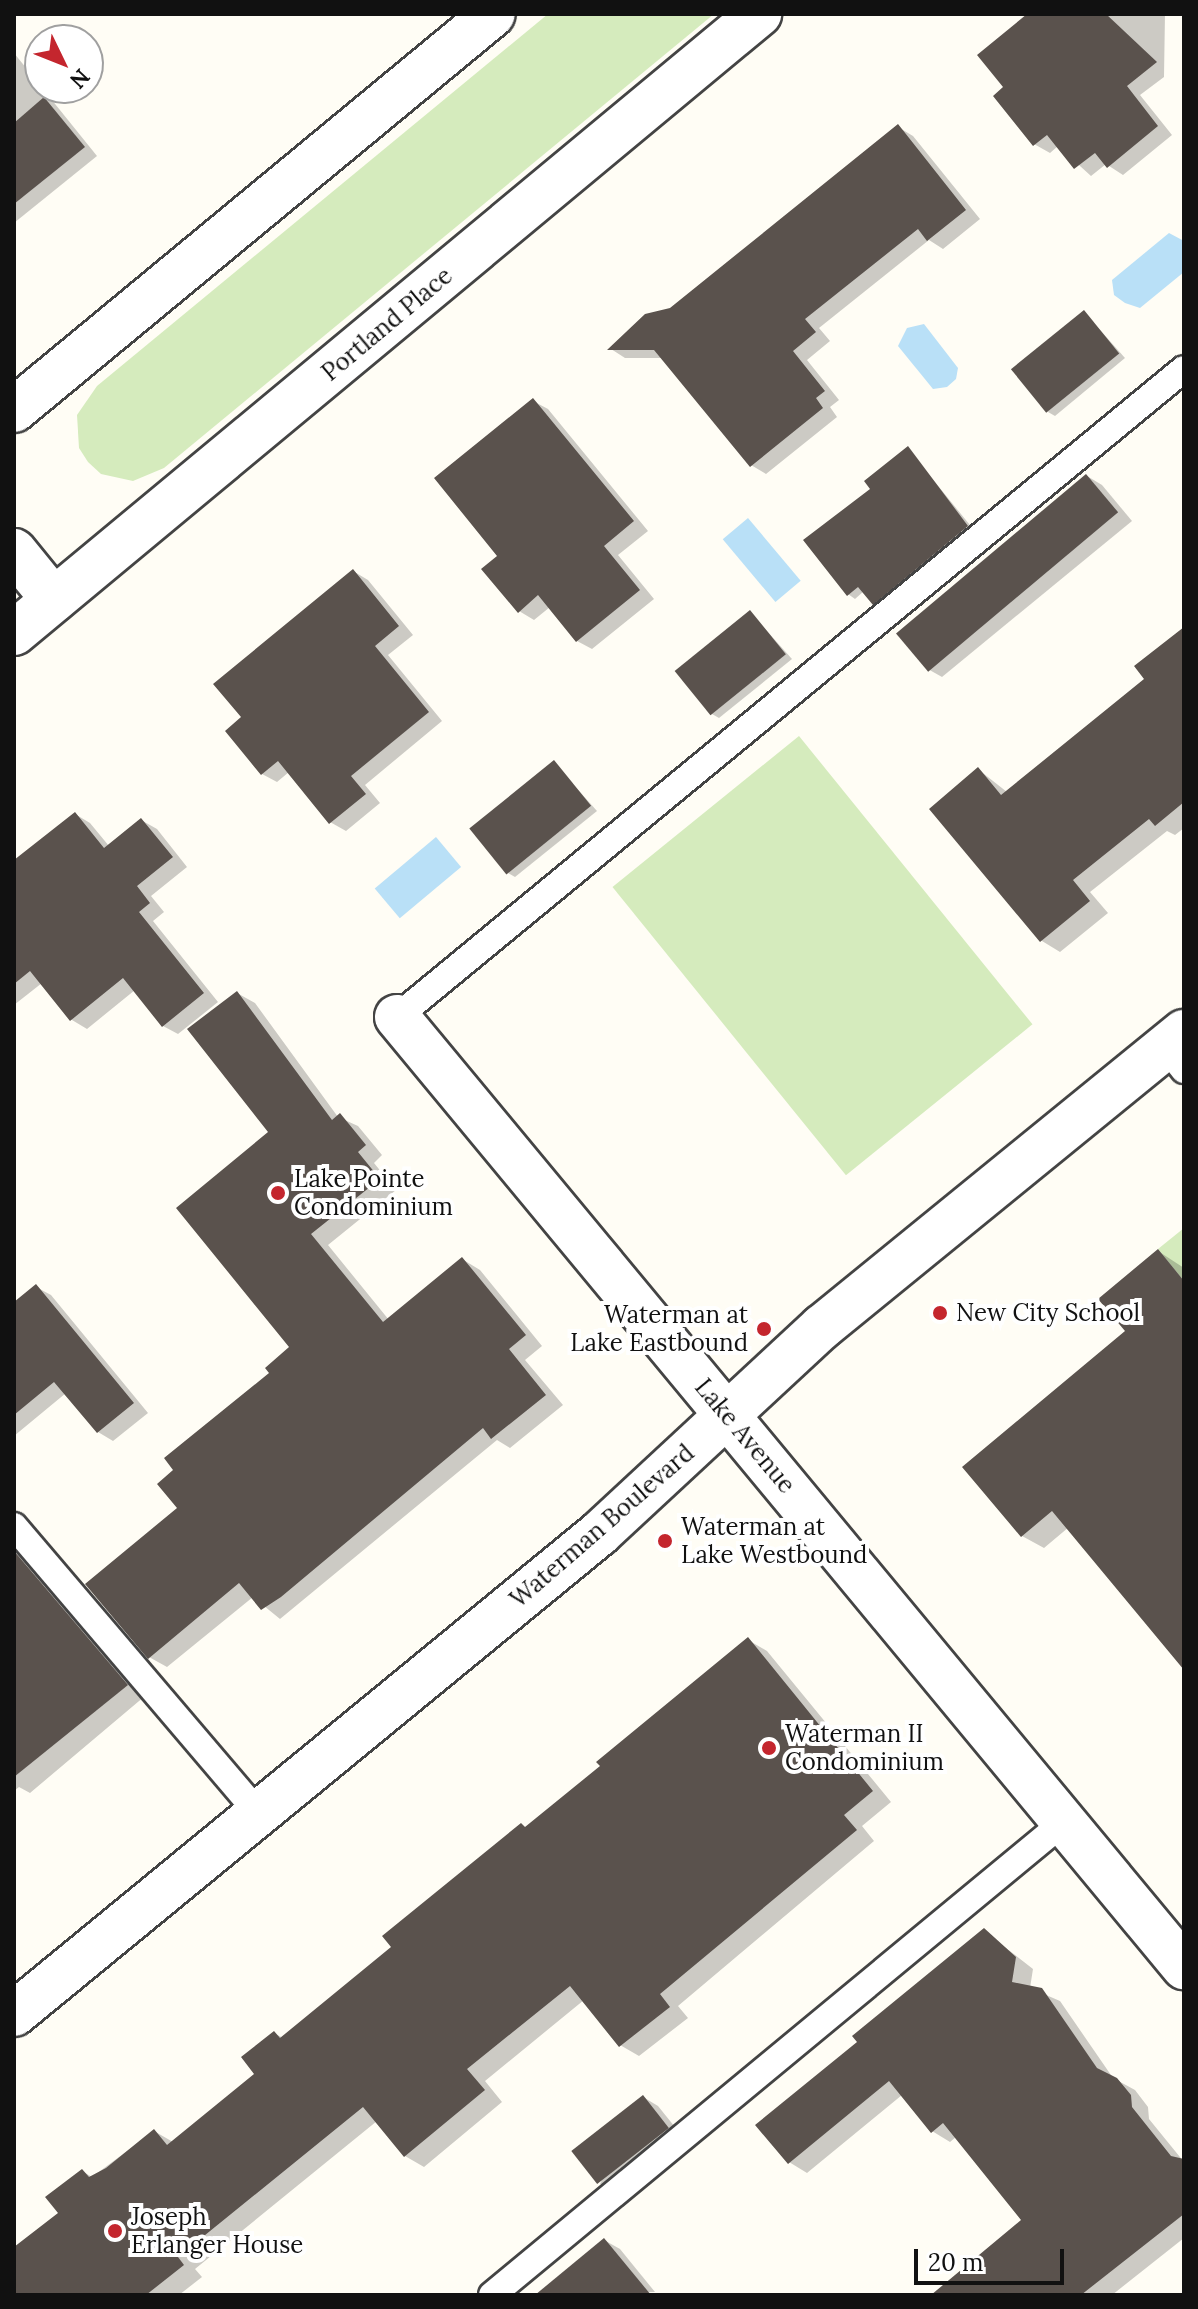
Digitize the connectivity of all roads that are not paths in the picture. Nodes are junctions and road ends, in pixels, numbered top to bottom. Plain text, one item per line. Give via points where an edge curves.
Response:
1 (493, 14) edge
2 (759, 14) edge
3 (1184, 369) edge
4 (14, 410) edge
5 (14, 551) edge
6 (54, 600) junction
7 (14, 633) edge
8 (397, 1017) joint
9 (1178, 1050) edge
10 (727, 1414) junction
11 (14, 1526) edge
12 (258, 1813) junction
13 (1065, 1821) junction
14 (1184, 1967) edge
15 (14, 2014) edge
16 (492, 2295) edge

1 - 4 street
2 - 6 street, Portland Place
3 - 8 lane
5 - 6 street
6 - 7 street, Portland Place
8 - 10 street, Lake Avenue
9 - 10 street, Waterman Boulevard via 822,1327
10 - 12 street, Waterman Boulevard via 600,1533
10 - 13 street, Lake Avenue
11 - 12 lane
12 - 15 street, Waterman Boulevard
13 - 14 street, Lake Avenue
13 - 16 lane

